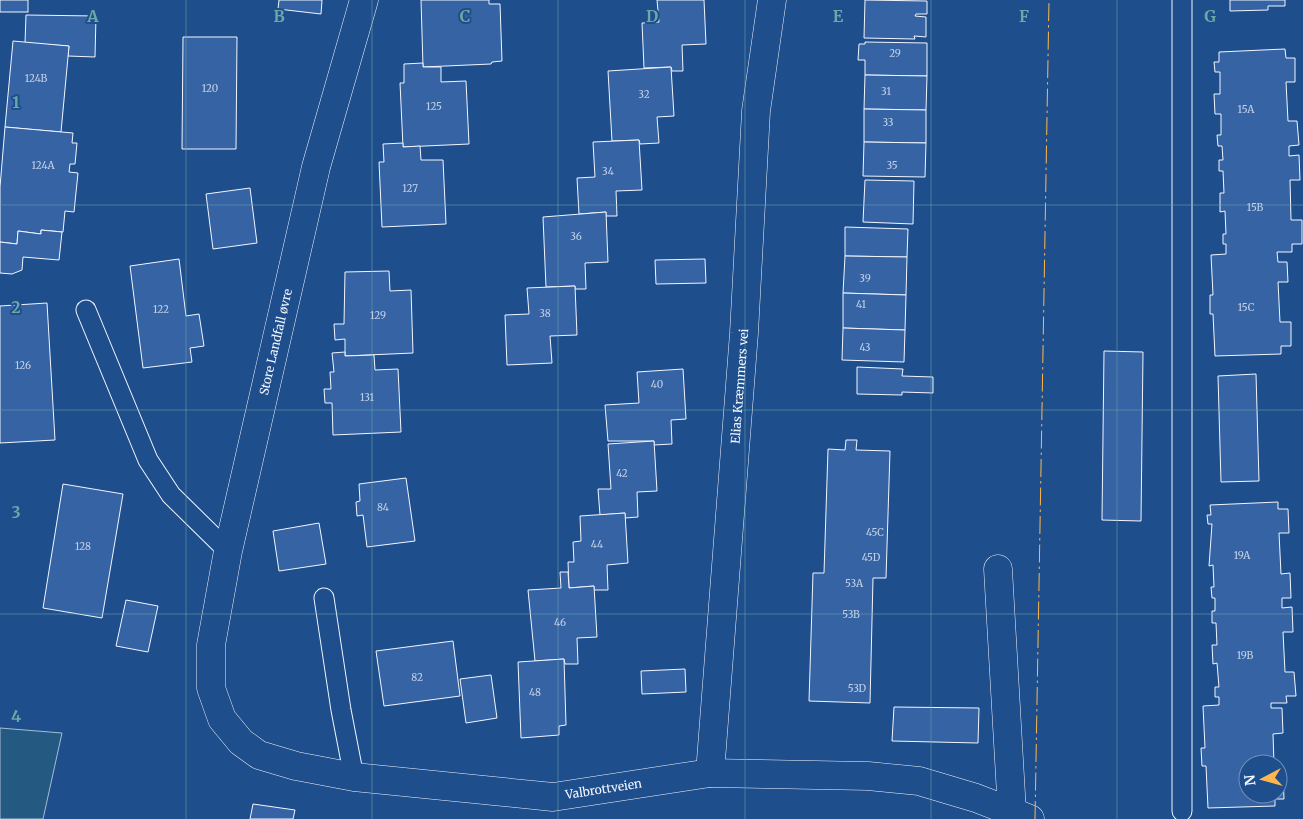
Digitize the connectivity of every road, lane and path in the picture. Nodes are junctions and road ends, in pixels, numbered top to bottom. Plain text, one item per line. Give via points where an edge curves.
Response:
1 (364, 0) edge
2 (772, 0) edge
3 (1182, 0) edge
4 (86, 310) dead end
5 (228, 551) junction
6 (998, 569) dead end
7 (324, 598) dead end
8 (211, 688) joint
9 (710, 773) junction
10 (354, 777) junction
11 (1182, 810) dead end
12 (1021, 815) edge

1 - 5 street, Store Landfall øvre via 316,167
2 - 9 street, Elias Kræmmers vei via 756,111 744,333
3 - 11 lane
4 - 5 lane via 148,460 171,495
5 - 8 street, Store Landfall øvre via 211,645
6 - 12 street
7 - 10 lane
8 - 10 street, Valbrottveien via 222,719 241,742 258,755
9 - 10 street, Valbrottveien via 552,797
9 - 12 street, Valbrottveien via 919,780

